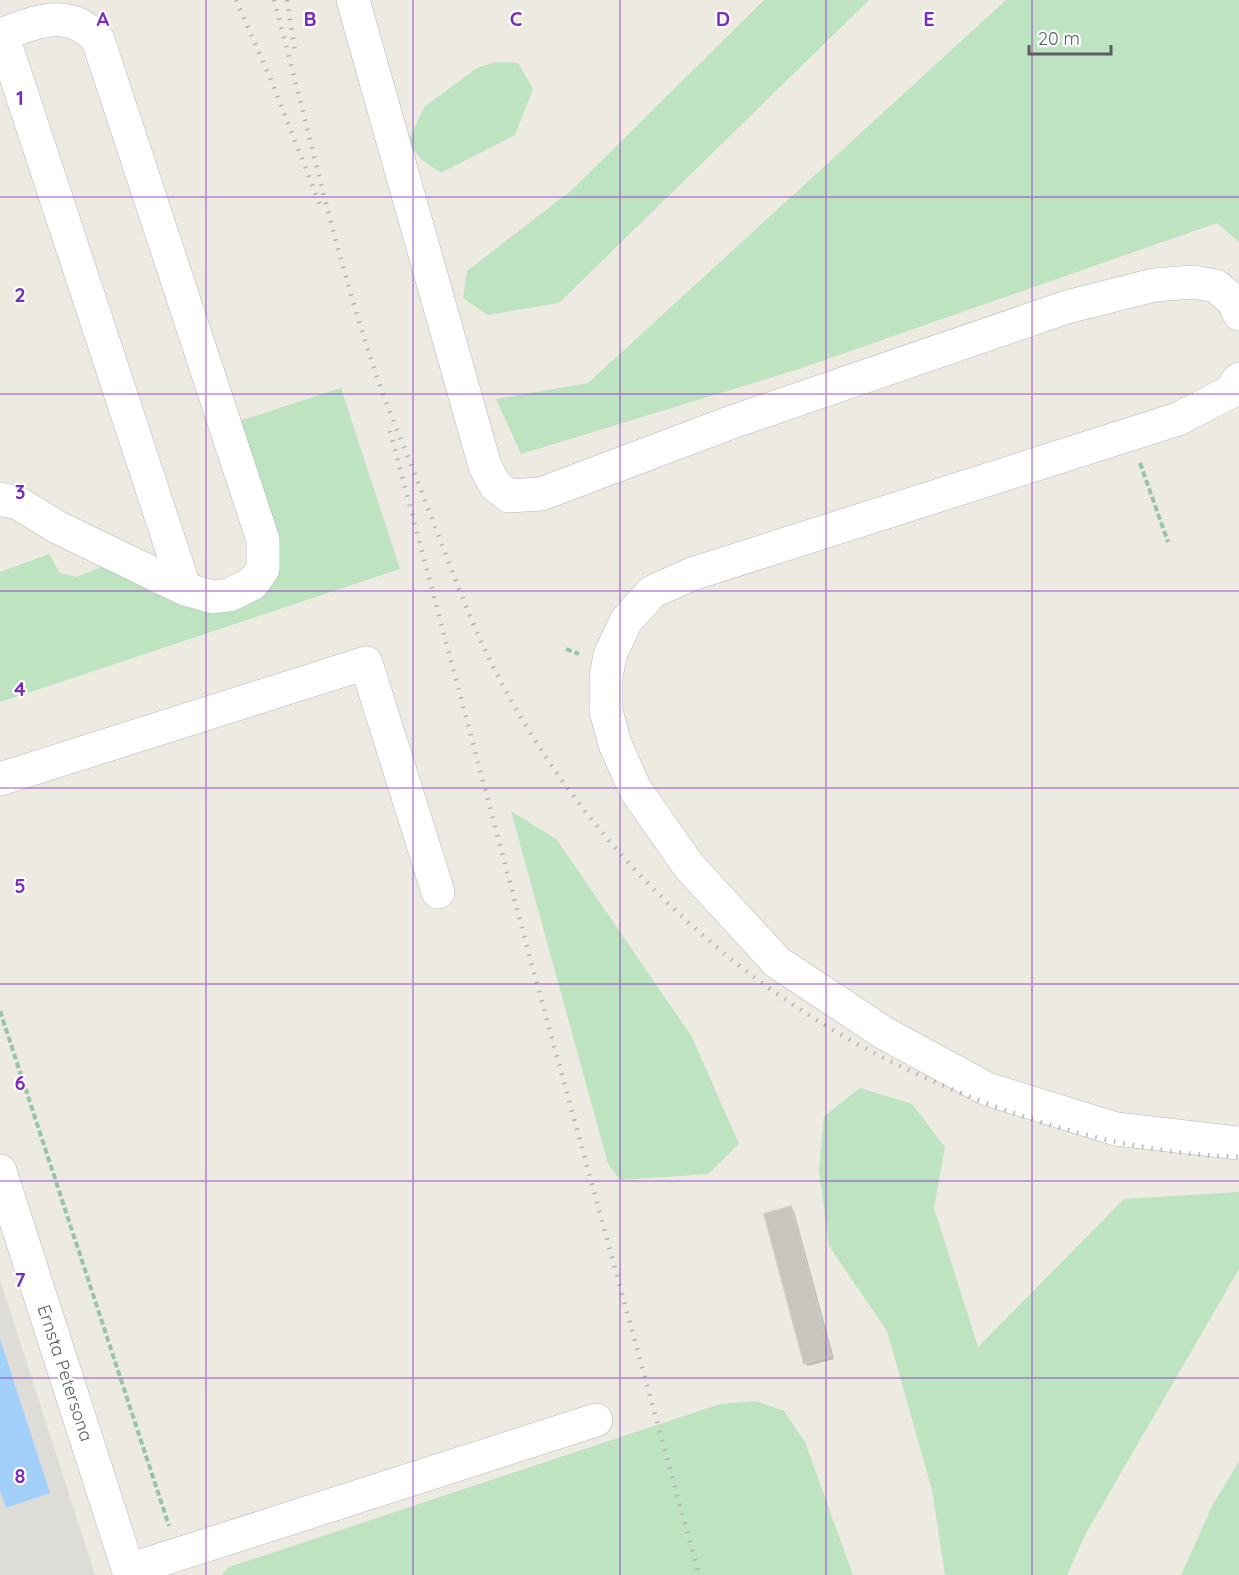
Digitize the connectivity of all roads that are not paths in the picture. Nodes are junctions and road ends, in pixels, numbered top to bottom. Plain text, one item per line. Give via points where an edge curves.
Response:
1 (353, 0) edge
2 (1, 34) edge
3 (1239, 314) edge
4 (1239, 379) edge
5 (0, 498) edge
6 (185, 589) junction
7 (0, 779) edge
8 (438, 892) dead end
9 (1239, 1143) edge
10 (0, 1171) edge
11 (596, 1419) dead end
12 (130, 1572) edge

1 - 3 street via 485,466 495,485 509,496 541,494 732,422 1067,307 1143,288 1193,282 1216,286 1234,302
2 - 6 street
2 - 6 street via 42,21 70,19 87,27 98,40 263,540 263,569 252,584 229,595 213,597
4 - 9 street via 1230,392 1178,419 692,574 652,592 626,621 610,655 606,677 606,711 615,744 635,789 688,865 777,962 884,1034 987,1089 1116,1129
5 - 6 street via 18,503 57,527
7 - 8 street via 366,663
10 - 12 street, Ernsta Petersona
11 - 12 street

